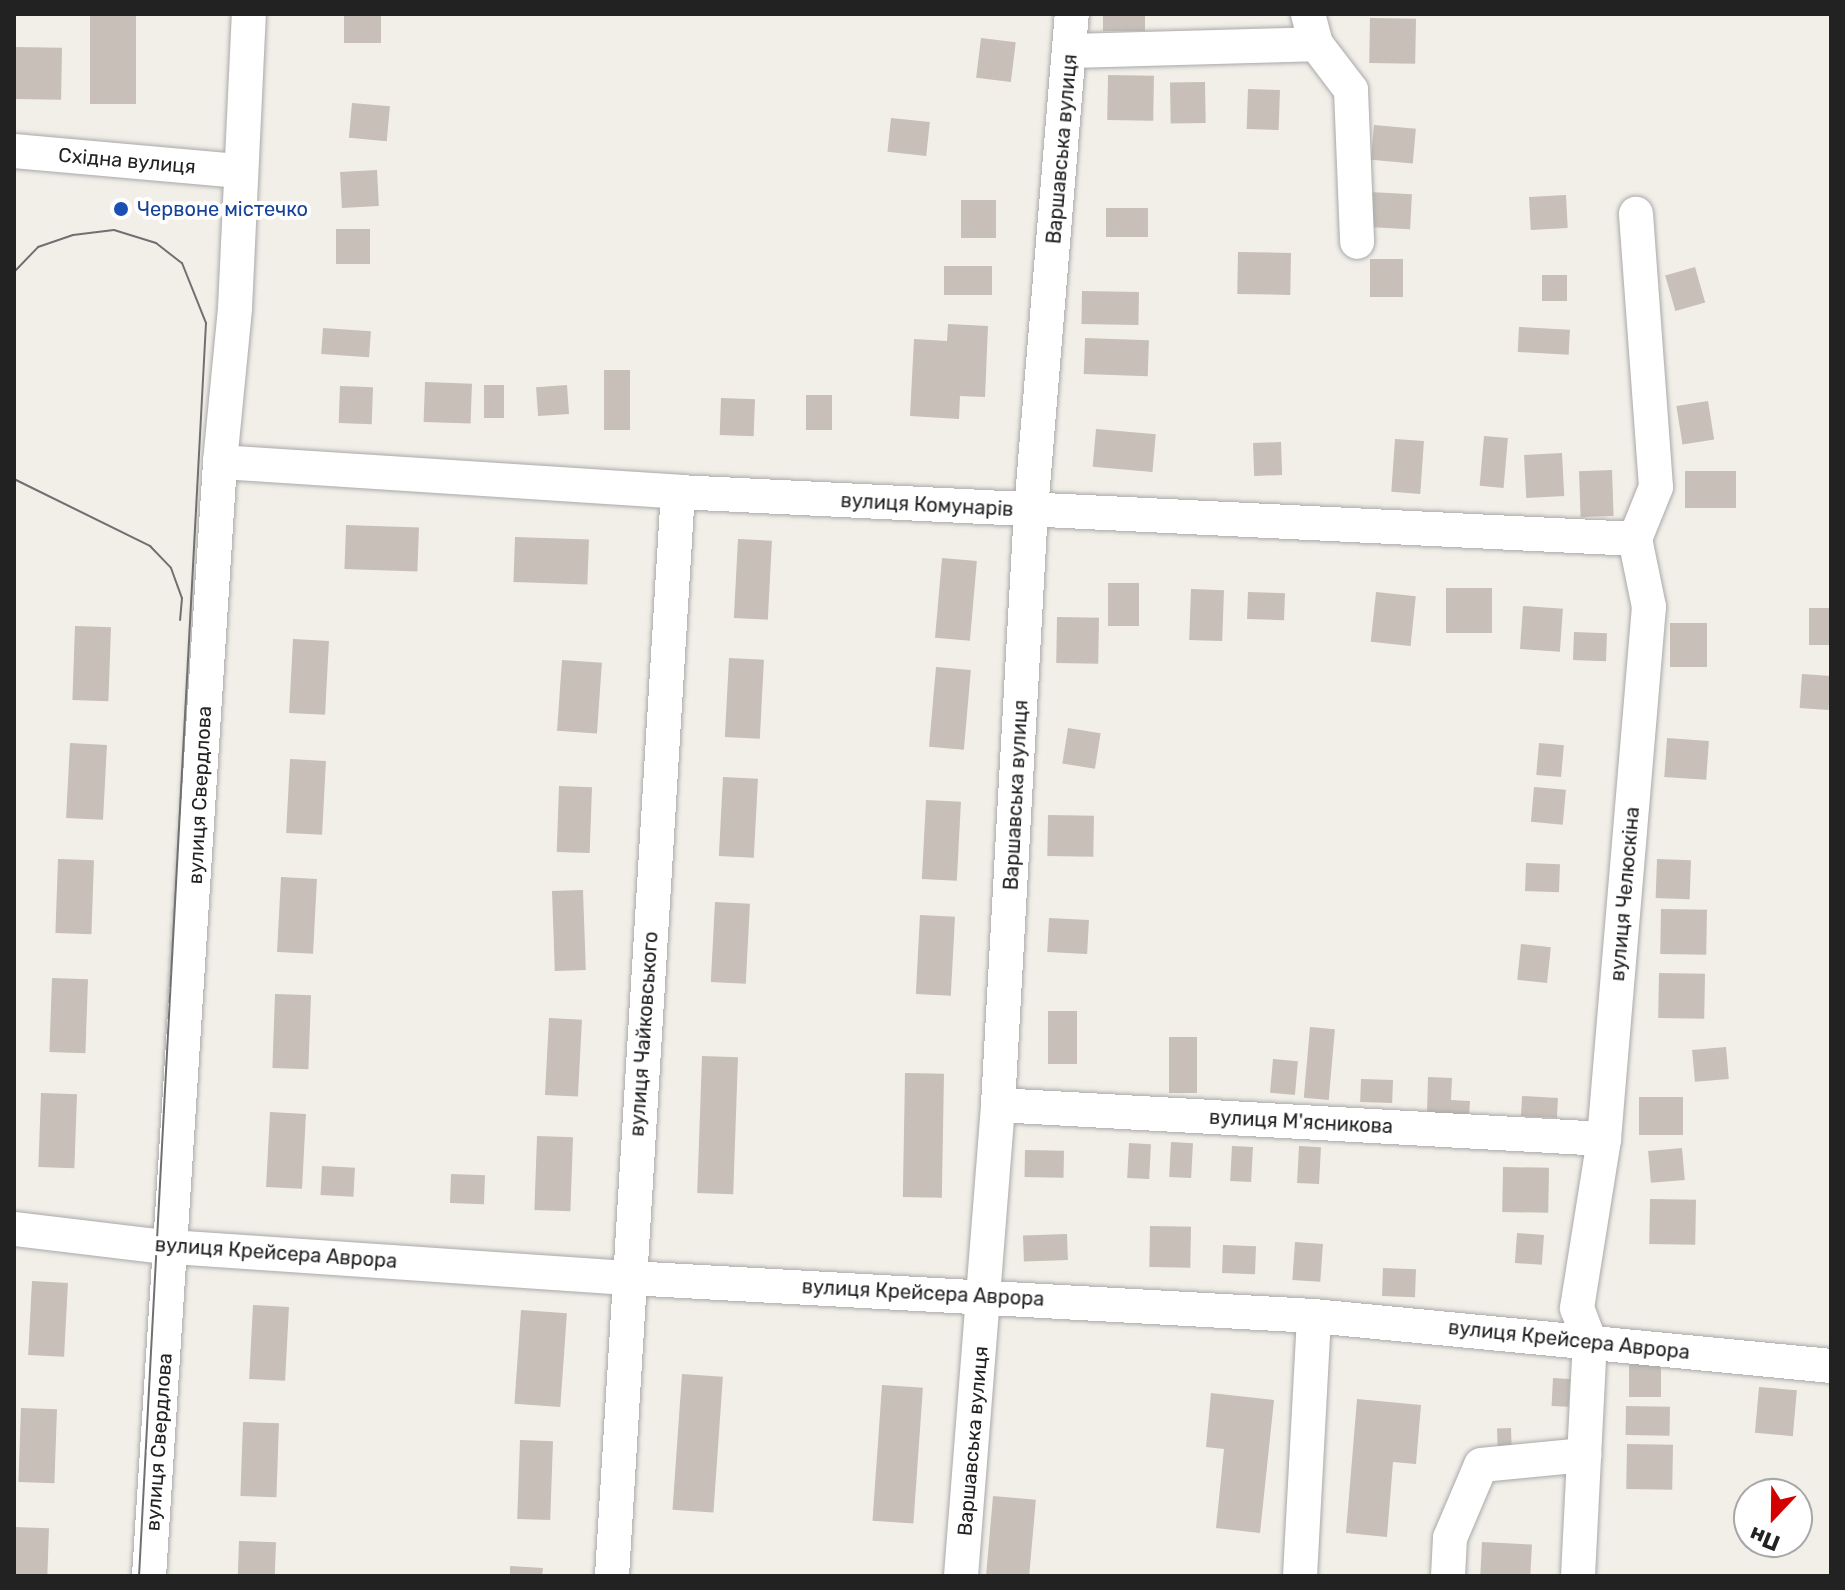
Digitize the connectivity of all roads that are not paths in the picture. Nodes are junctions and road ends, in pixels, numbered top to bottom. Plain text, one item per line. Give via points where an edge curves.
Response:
1 (249, 14) edge
2 (1072, 14) edge
3 (1312, 29) edge
4 (1070, 51) junction
5 (14, 151) edge
6 (240, 171) junction
7 (1636, 214) dead end
8 (1357, 242) dead end
9 (220, 462) junction
10 (678, 492) junction
11 (1031, 510) junction
12 (1635, 539) junction
13 (998, 1105) junction
14 (1604, 1139) junction
15 (14, 1229) edge
16 (173, 1245) junction
17 (629, 1278) junction
18 (985, 1296) junction
19 (1314, 1316) junction
20 (1590, 1342) junction
21 (1831, 1366) edge
22 (1585, 1455) junction
23 (149, 1576) edge
24 (612, 1576) edge
25 (961, 1576) edge
26 (1300, 1576) edge
27 (1448, 1576) edge
28 (1578, 1576) edge

1 - 6 street, вулиця Свердлова
2 - 4 street, Варшавська вулиця
3 - 4 street
3 - 8 street via 1351,90
4 - 11 street, Варшавська вулиця
5 - 6 street, Східна вулиця
6 - 9 street, вулиця Свердлова via 235,308
7 - 12 street via 1656,487
9 - 10 street, вулиця Комунарів
9 - 16 street, вулиця Свердлова
10 - 11 street, вулиця Комунарів
10 - 17 street, вулиця Чайковського
11 - 12 street, вулиця Комунарів
11 - 13 street, Варшавська вулиця
12 - 14 street, вулиця Челюскіна via 1649,607
13 - 14 street, вулиця М'ясникова
13 - 18 street, Варшавська вулиця
14 - 20 street, вулиця Челюскіна via 1577,1308
15 - 16 street, вулиця Крейсера Аврора
16 - 17 street, вулиця Крейсера Аврора
16 - 23 street, вулиця Свердлова
17 - 18 street, вулиця Крейсера Аврора
17 - 24 street, вулиця Чайковського
18 - 19 street, вулиця Крейсера Аврора
18 - 25 street, Варшавська вулиця
19 - 20 street, вулиця Крейсера Аврора
19 - 26 street
20 - 21 street, вулиця Крейсера Аврора
20 - 22 street, вулиця Челюскіна
22 - 27 street via 1481,1465 1450,1538
22 - 28 street, вулиця Челюскіна

